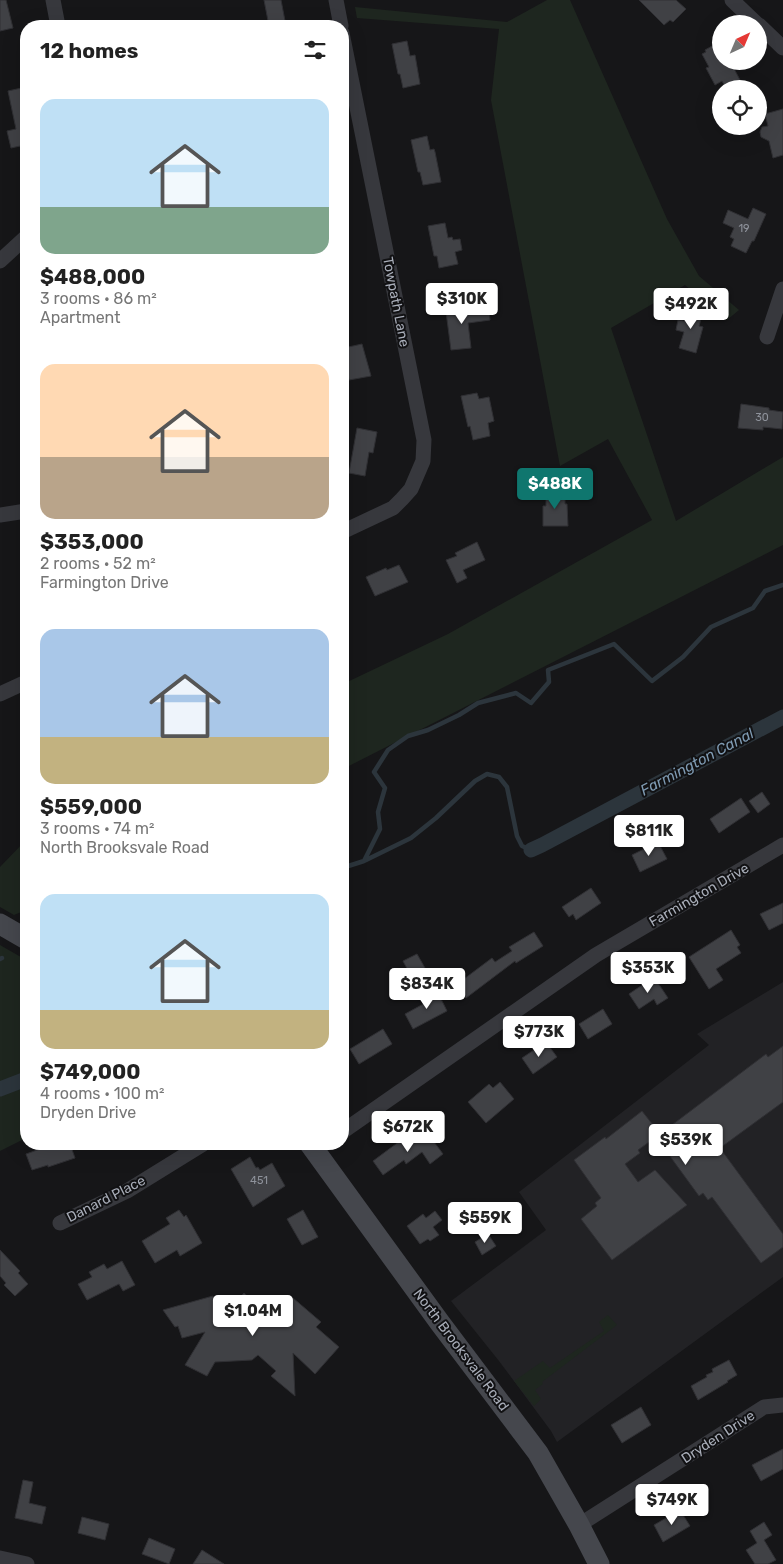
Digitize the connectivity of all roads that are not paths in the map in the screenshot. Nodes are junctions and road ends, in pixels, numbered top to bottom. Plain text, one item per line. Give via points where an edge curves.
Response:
1 (53, 0) edge
2 (336, 0) edge
3 (732, 0) edge
4 (748, 15) edge
5 (57, 20) edge
6 (340, 20) edge
7 (768, 33) edge
8 (782, 45) edge
9 (349, 68) edge
10 (20, 243) edge
11 (0, 261) edge
12 (783, 289) edge
13 (767, 337) dead end
14 (20, 512) edge
15 (0, 515) edge
16 (349, 529) edge
17 (20, 685) edge
18 (0, 694) edge
19 (783, 846) edge
20 (0, 924) edge
21 (20, 936) edge
22 (349, 1127) edge
23 (193, 1150) edge
24 (320, 1150) edge
25 (60, 1223) dead end
26 (783, 1405) edge
27 (579, 1525) junction
28 (0, 1558) edge
29 (27, 1564) edge
30 (599, 1564) edge

1 - 5 street
2 - 6 street
3 - 4 street
7 - 8 street
9 - 16 street, Towpath Lane via 424,440 423,461 412,489 393,508
10 - 11 street
12 - 13 street
14 - 15 street
17 - 18 street
19 - 22 street, Farmington Drive via 596,955
20 - 21 main road
23 - 25 street, Danard Place via 127,1191
24 - 27 main road, North Brooksvale Road via 440,1323 538,1452
26 - 27 street, Dryden Drive via 764,1407
27 - 30 main road, North Brooksvale Road
28 - 29 street

